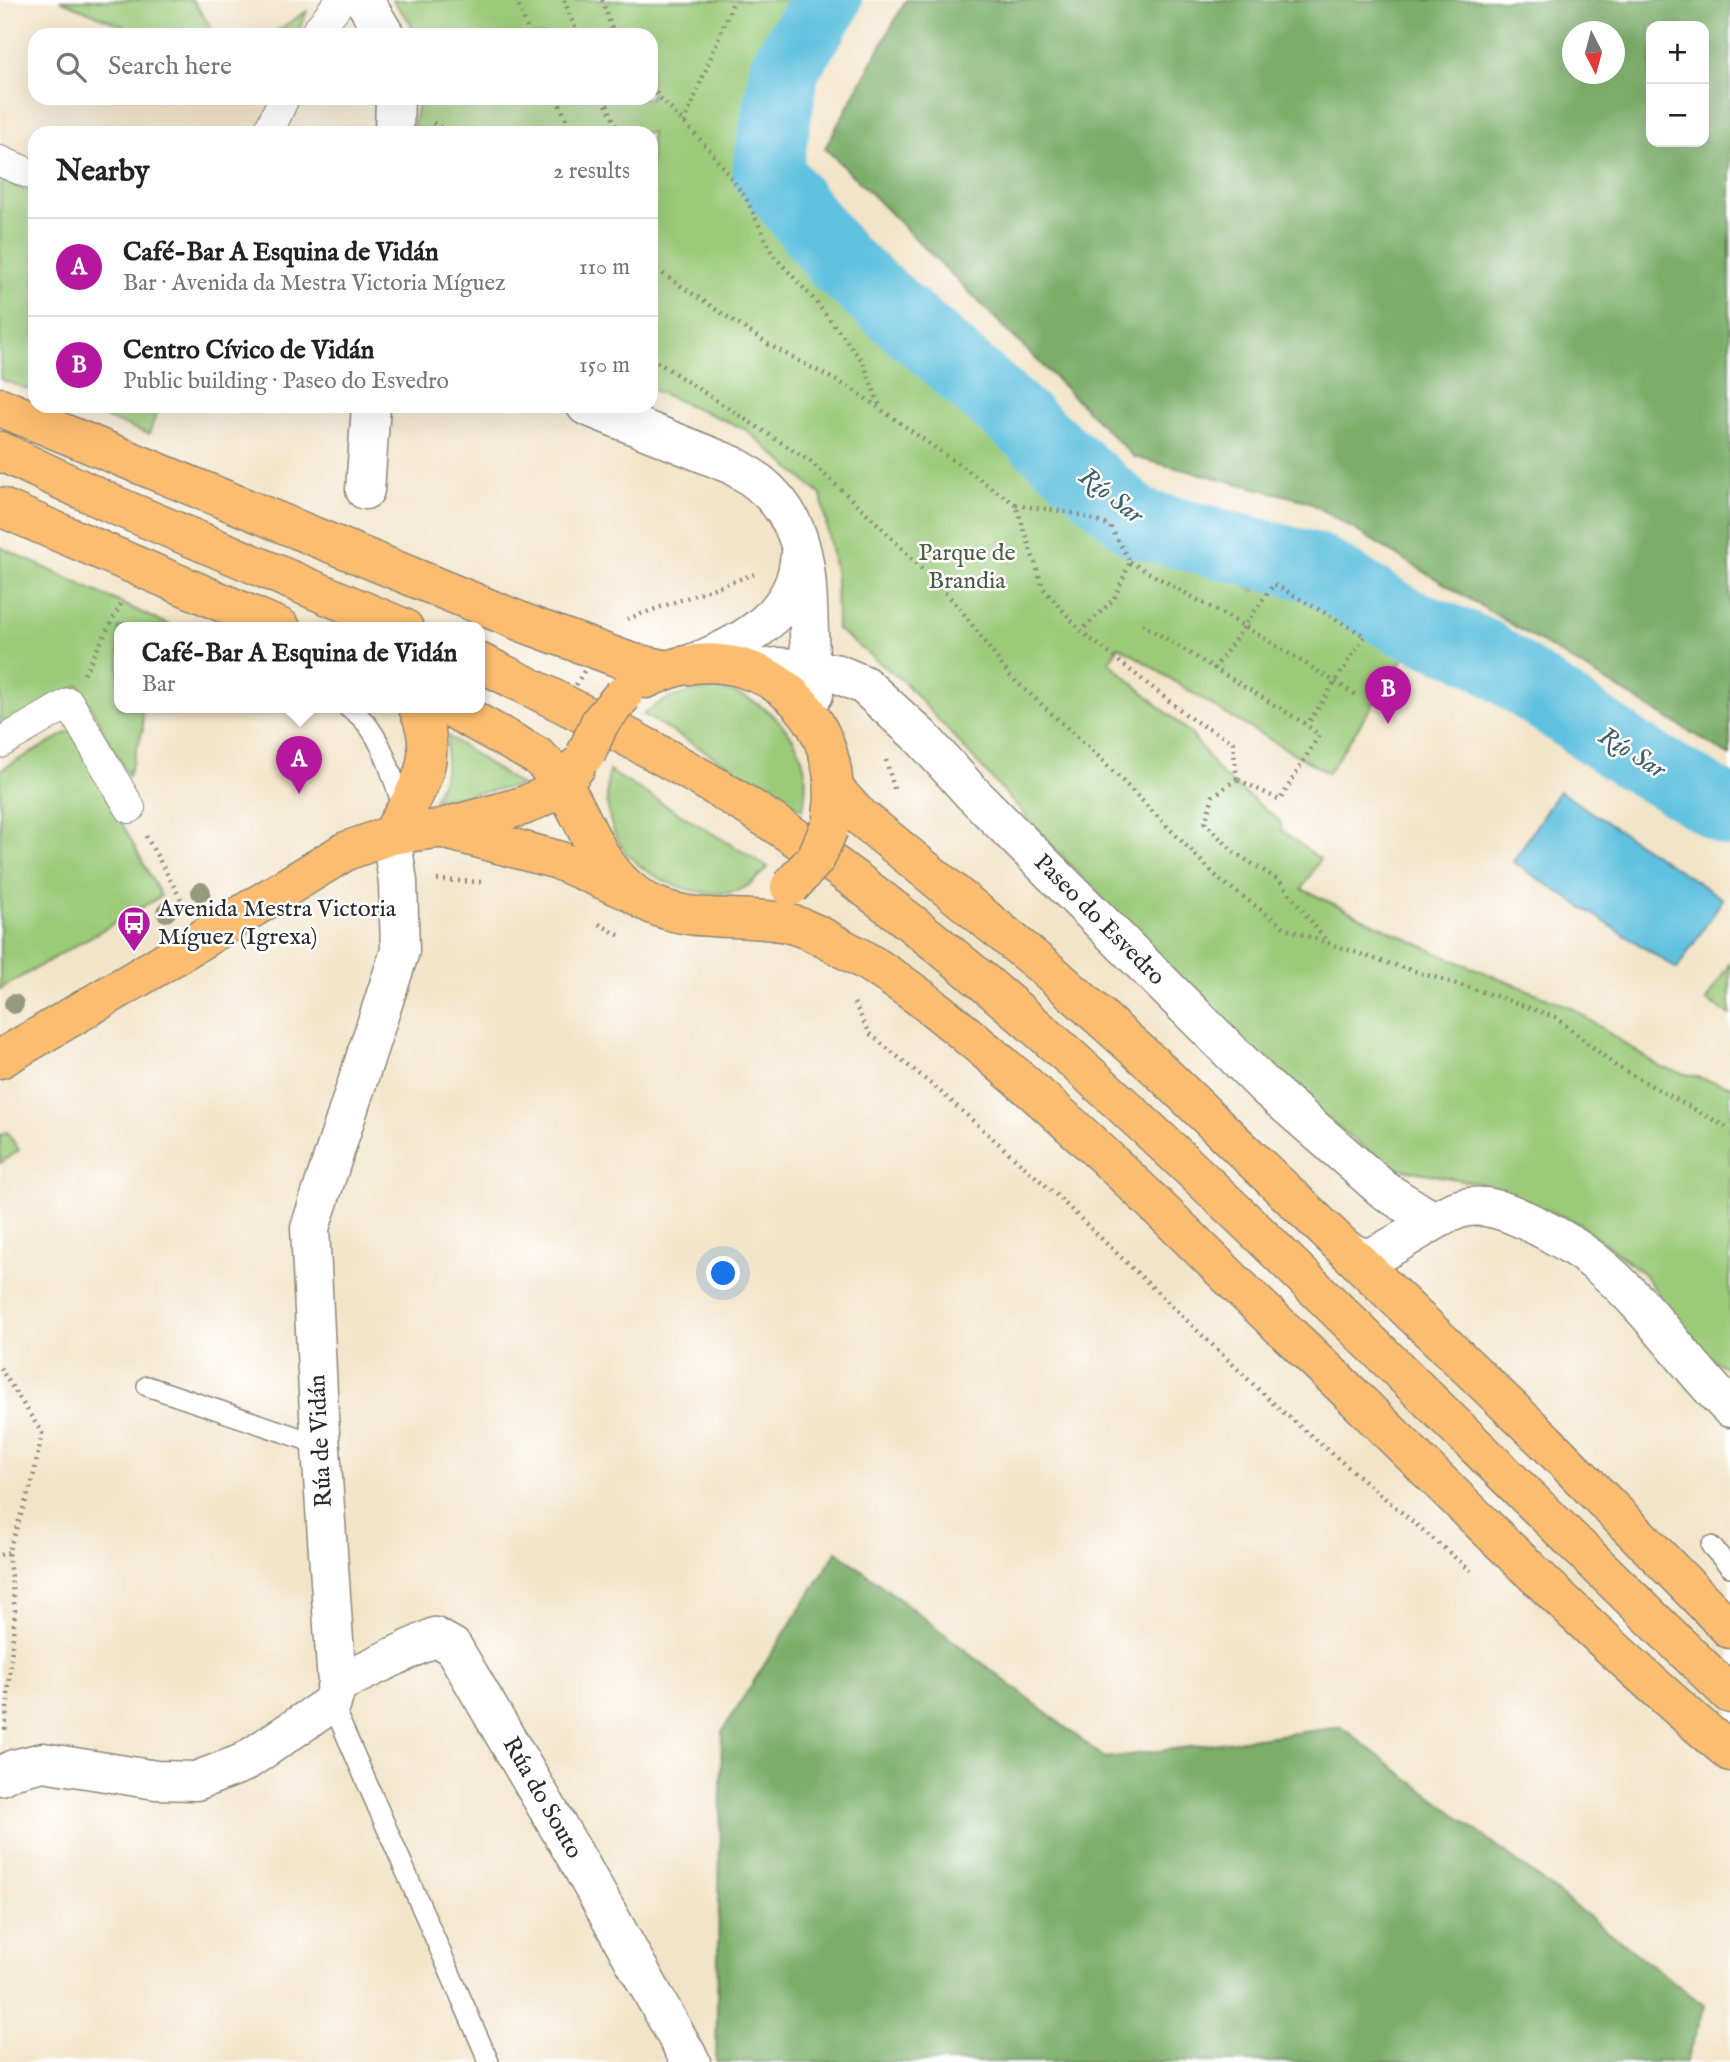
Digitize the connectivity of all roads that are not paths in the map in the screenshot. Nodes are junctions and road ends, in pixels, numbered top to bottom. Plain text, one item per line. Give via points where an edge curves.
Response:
1 (341, 0) edge
2 (364, 0) edge
3 (319, 28) edge
4 (381, 28) edge
5 (281, 105) edge
6 (395, 105) edge
7 (271, 126) edge
8 (394, 126) edge
9 (0, 161) edge
10 (28, 173) edge
11 (0, 407) edge
12 (370, 413) edge
13 (603, 413) edge
14 (0, 451) edge
15 (0, 461) edge
16 (70, 485) junction
17 (365, 490) dead end
18 (0, 507) edge
19 (800, 548) junction
20 (267, 622) edge
21 (390, 622) edge
22 (485, 666) edge
23 (678, 667) junction
24 (810, 669) junction
25 (748, 670) junction
26 (356, 713) edge
27 (420, 713) edge
28 (460, 713) edge
29 (821, 734) junction
30 (0, 743) edge
31 (586, 754) junction
32 (562, 785) junction
33 (835, 790) junction
34 (130, 808) road end
35 (411, 825) junction
36 (587, 829) junction
37 (635, 894) junction
38 (716, 917) junction
39 (0, 1059) edge
40 (1433, 1222) junction
41 (1349, 1251) junction
42 (147, 1386) dead end
43 (1730, 1408) edge
44 (321, 1445) junction
45 (1711, 1546) dead end
46 (1730, 1567) edge
47 (1730, 1629) edge
48 (335, 1693) junction
49 (1730, 1694) edge
50 (1730, 1752) edge
51 (7, 1773) edge
52 (489, 2062) edge
53 (691, 2062) edge

1 - 3 street
2 - 4 street
5 - 7 street
6 - 8 street
9 - 10 street
11 - 23 main road via 530,625 630,662
12 - 17 street
13 - 19 street via 755,477 786,510
14 - 16 main road
15 - 16 main road
16 - 21 main road
18 - 20 main road
19 - 23 street via 798,576 781,608 744,639
19 - 24 street via 807,576
22 - 49 main road via 616,730 787,832 974,974 1081,1066
23 - 25 main road via 718,664
23 - 31 main road, bridge via 644,680 623,695 600,722
24 - 25 street, Paseo do Esvedro
24 - 29 street
24 - 40 street, Paseo do Esvedro via 863,685 922,738 1266,1087 1384,1190
25 - 29 main road via 794,696
26 - 35 lane via 389,765
27 - 35 main road via 428,759
28 - 32 main road via 537,756
29 - 33 main road via 830,755
30 - 34 street via 69,703
31 - 32 main road
31 - 36 main road via 580,794
32 - 35 main road via 523,806
32 - 36 main road
33 - 38 main road, bridge via 829,828 816,858 790,887 768,902
33 - 41 main road via 877,831 1050,972
35 - 37 main road via 490,840 558,860
35 - 39 main road via 331,859
35 - 44 street, Rúa de Vidán via 398,882 400,951 310,1228
36 - 37 main road via 603,862
37 - 38 main road via 670,911
38 - 50 main road via 807,929 882,970 942,1013 1108,1158 1578,1618
40 - 41 street via 1374,1256
40 - 43 street via 1465,1208 1500,1209 1581,1252 1638,1302
41 - 47 main road
42 - 44 lane
44 - 48 street, Rúa de Vidán
45 - 46 lane
48 - 51 street via 243,1763 196,1781 156,1780 43,1762
48 - 52 lane
48 - 53 street, Rúa do Souto via 435,1637 453,1647

